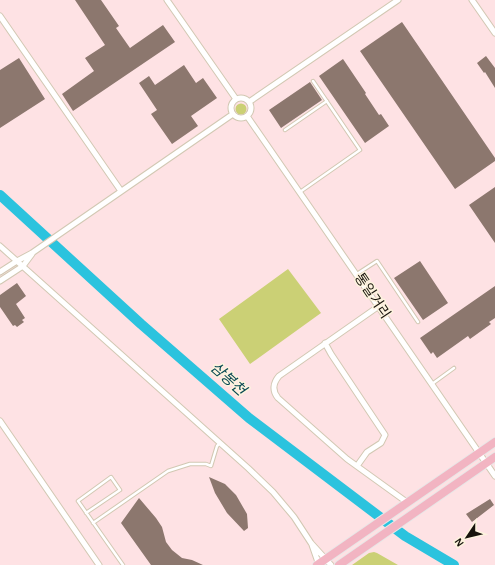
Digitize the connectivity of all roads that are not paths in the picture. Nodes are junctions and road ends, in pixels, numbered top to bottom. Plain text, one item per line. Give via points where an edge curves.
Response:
1 (167, 0) edge
2 (398, 0) edge
3 (472, 0) edge
4 (0, 16) edge
5 (495, 33) edge
6 (313, 81) dead end
7 (236, 99) junction
8 (327, 101) junction
9 (249, 102) junction
10 (233, 114) junction
11 (247, 116) junction
12 (285, 130) dead end
13 (121, 191) junction
14 (300, 192) junction
15 (0, 246) edge
16 (32, 253) junction
17 (17, 261) junction
18 (23, 266) junction
19 (0, 272) edge
20 (357, 274) junction
21 (0, 281) edge
22 (379, 306) junction
23 (418, 322) dead end
24 (325, 343) junction
25 (454, 368) dead end
26 (432, 384) junction
27 (0, 421) edge
28 (495, 442) edge
29 (220, 443) junction
30 (479, 453) junction
31 (495, 457) edge
32 (486, 463) junction
33 (357, 466) junction
34 (495, 476) edge
35 (408, 503) junction
36 (86, 513) junction
37 (93, 523) junction
38 (311, 542) junction
39 (328, 562) edge
40 (99, 565) edge
41 (123, 565) edge
42 (318, 565) edge
43 (338, 565) edge

1 - 7 street
2 - 9 street
3 - 5 street
4 - 13 street
6 - 8 lane
7 - 9 street via 245,99
7 - 10 street via 231,106
8 - 12 lane
8 - 14 lane via 360,150
9 - 11 street via 251,110
10 - 11 street via 240,118
10 - 13 street
11 - 14 street, 통일거리
13 - 16 street
14 - 20 street, 통일거리
15 - 17 street
16 - 17 street
16 - 18 street
17 - 18 street
17 - 19 street
18 - 21 street
18 - 29 street
20 - 22 street, 통일거리
20 - 23 lane via 377,261
22 - 24 street
22 - 26 street, 통일거리
24 - 33 street via 385,435 381,443 368,452
24 - 33 street via 278,376 274,394
25 - 26 lane
26 - 30 street, 통일거리
27 - 40 street
28 - 30 main road
29 - 37 lane via 211,466 190,464 168,471
29 - 38 street via 273,492
30 - 32 street, 통일거리
30 - 35 main road
31 - 32 main road
32 - 34 street, 통일거리
32 - 43 main road
33 - 35 street
35 - 39 main road via 360,535
36 - 36 lane via 120,490 111,477 78,501
36 - 37 lane
37 - 41 lane
38 - 39 street
38 - 42 street
39 - 42 main road

